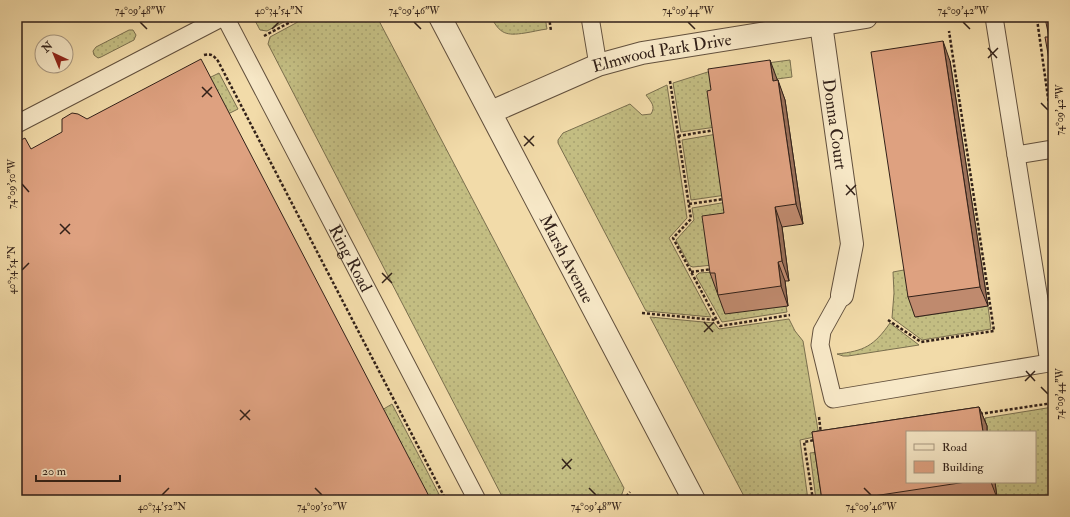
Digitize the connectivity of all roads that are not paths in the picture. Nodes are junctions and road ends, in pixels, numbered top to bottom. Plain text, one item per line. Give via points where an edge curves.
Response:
1 (224, 17) edge
2 (440, 17) edge
3 (590, 17) edge
4 (866, 17) edge
5 (994, 17) edge
6 (821, 24) junction
7 (598, 65) junction
8 (491, 112) junction
9 (17, 124) edge
10 (1053, 149) edge
11 (1016, 155) junction
12 (842, 295) joint
13 (1049, 337) edge
14 (477, 500) edge
15 (694, 500) edge

1 - 9 lane
1 - 14 lane, Ring Road
2 - 8 street, Marsh Avenue
3 - 7 lane
4 - 6 street, Elmwood Park Drive
5 - 11 lane
6 - 7 street, Elmwood Park Drive via 642,53
6 - 12 street, Donna Court via 852,244
7 - 8 street, Elmwood Park Drive
8 - 15 street, Marsh Avenue
10 - 11 lane
11 - 13 lane
12 - 13 lane via 822,331 820,345 833,399 1048,362

